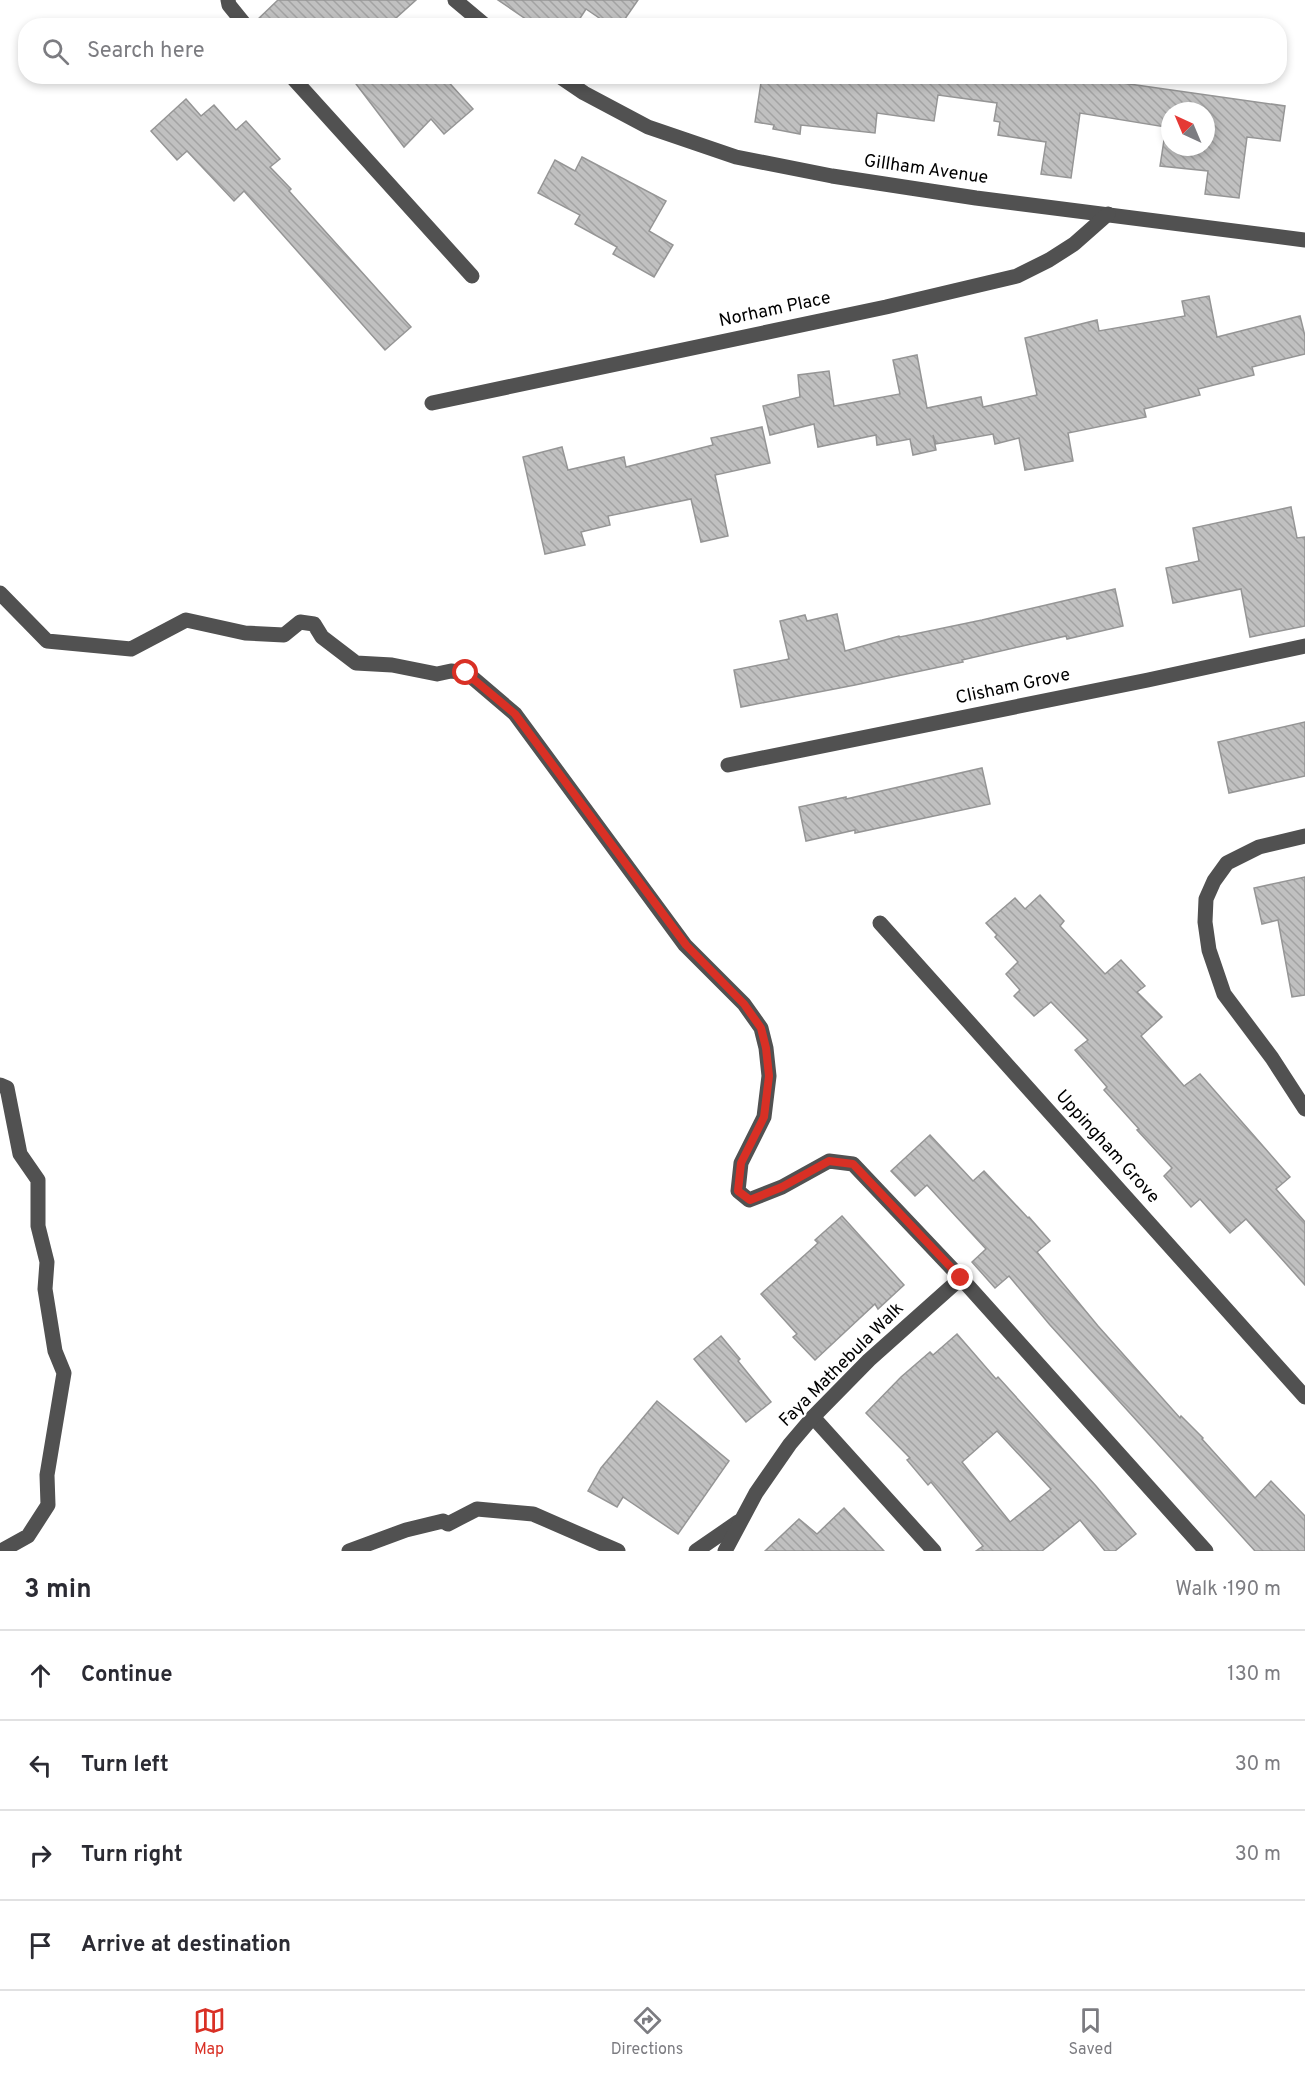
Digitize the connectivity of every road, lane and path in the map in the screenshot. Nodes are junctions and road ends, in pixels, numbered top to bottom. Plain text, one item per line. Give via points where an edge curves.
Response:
1 (228, 0) edge
2 (455, 0) edge
3 (240, 18) edge
4 (476, 18) edge
5 (298, 84) edge
6 (571, 84) edge
7 (1108, 214) junction
8 (1305, 240) edge
9 (472, 276) dead end
10 (432, 404) dead end
11 (0, 593) edge
12 (1305, 646) edge
13 (728, 765) dead end
14 (1305, 836) edge
15 (880, 923) dead end
16 (0, 1084) edge
17 (1305, 1109) edge
18 (961, 1278) junction
19 (1305, 1397) edge
20 (813, 1417) junction
21 (742, 1520) junction
22 (1, 1551) edge
23 (349, 1551) edge
24 (618, 1551) edge
25 (696, 1551) edge
26 (725, 1551) edge
27 (934, 1551) edge
28 (1206, 1551) edge

1 - 3 street
2 - 4 street
5 - 9 street
6 - 7 street, Gillham Avenue via 648,127 736,157 832,176
7 - 8 street, Gillham Avenue
7 - 10 street, Norham Place via 1066,249 1017,276
11 - 18 street via 46,641 130,649 186,620 245,633 284,635 300,622 314,624 322,637 356,663 437,674 466,673 515,714 686,945 744,1004 761,1028 769,1076 764,1117 741,1163 738,1191 750,1200 829,1161 853,1164
12 - 13 street, Clisham Grove
14 - 17 street via 1259,847 1227,863 1206,899 1205,922 1209,950 1224,994
15 - 19 street, Uppingham Grove
16 - 22 street via 7,1088 20,1154 38,1180 38,1226 47,1262 45,1289 55,1351 64,1373 47,1475 48,1505 28,1536
18 - 20 street, Faya Mathebula Walk via 869,1360
18 - 28 street
20 - 21 street, Faya Mathebula Walk via 756,1493
20 - 27 street
21 - 25 street
21 - 26 street, Faya Mathebula Walk
23 - 24 street via 406,1530 443,1521 448,1524 477,1509 533,1514

